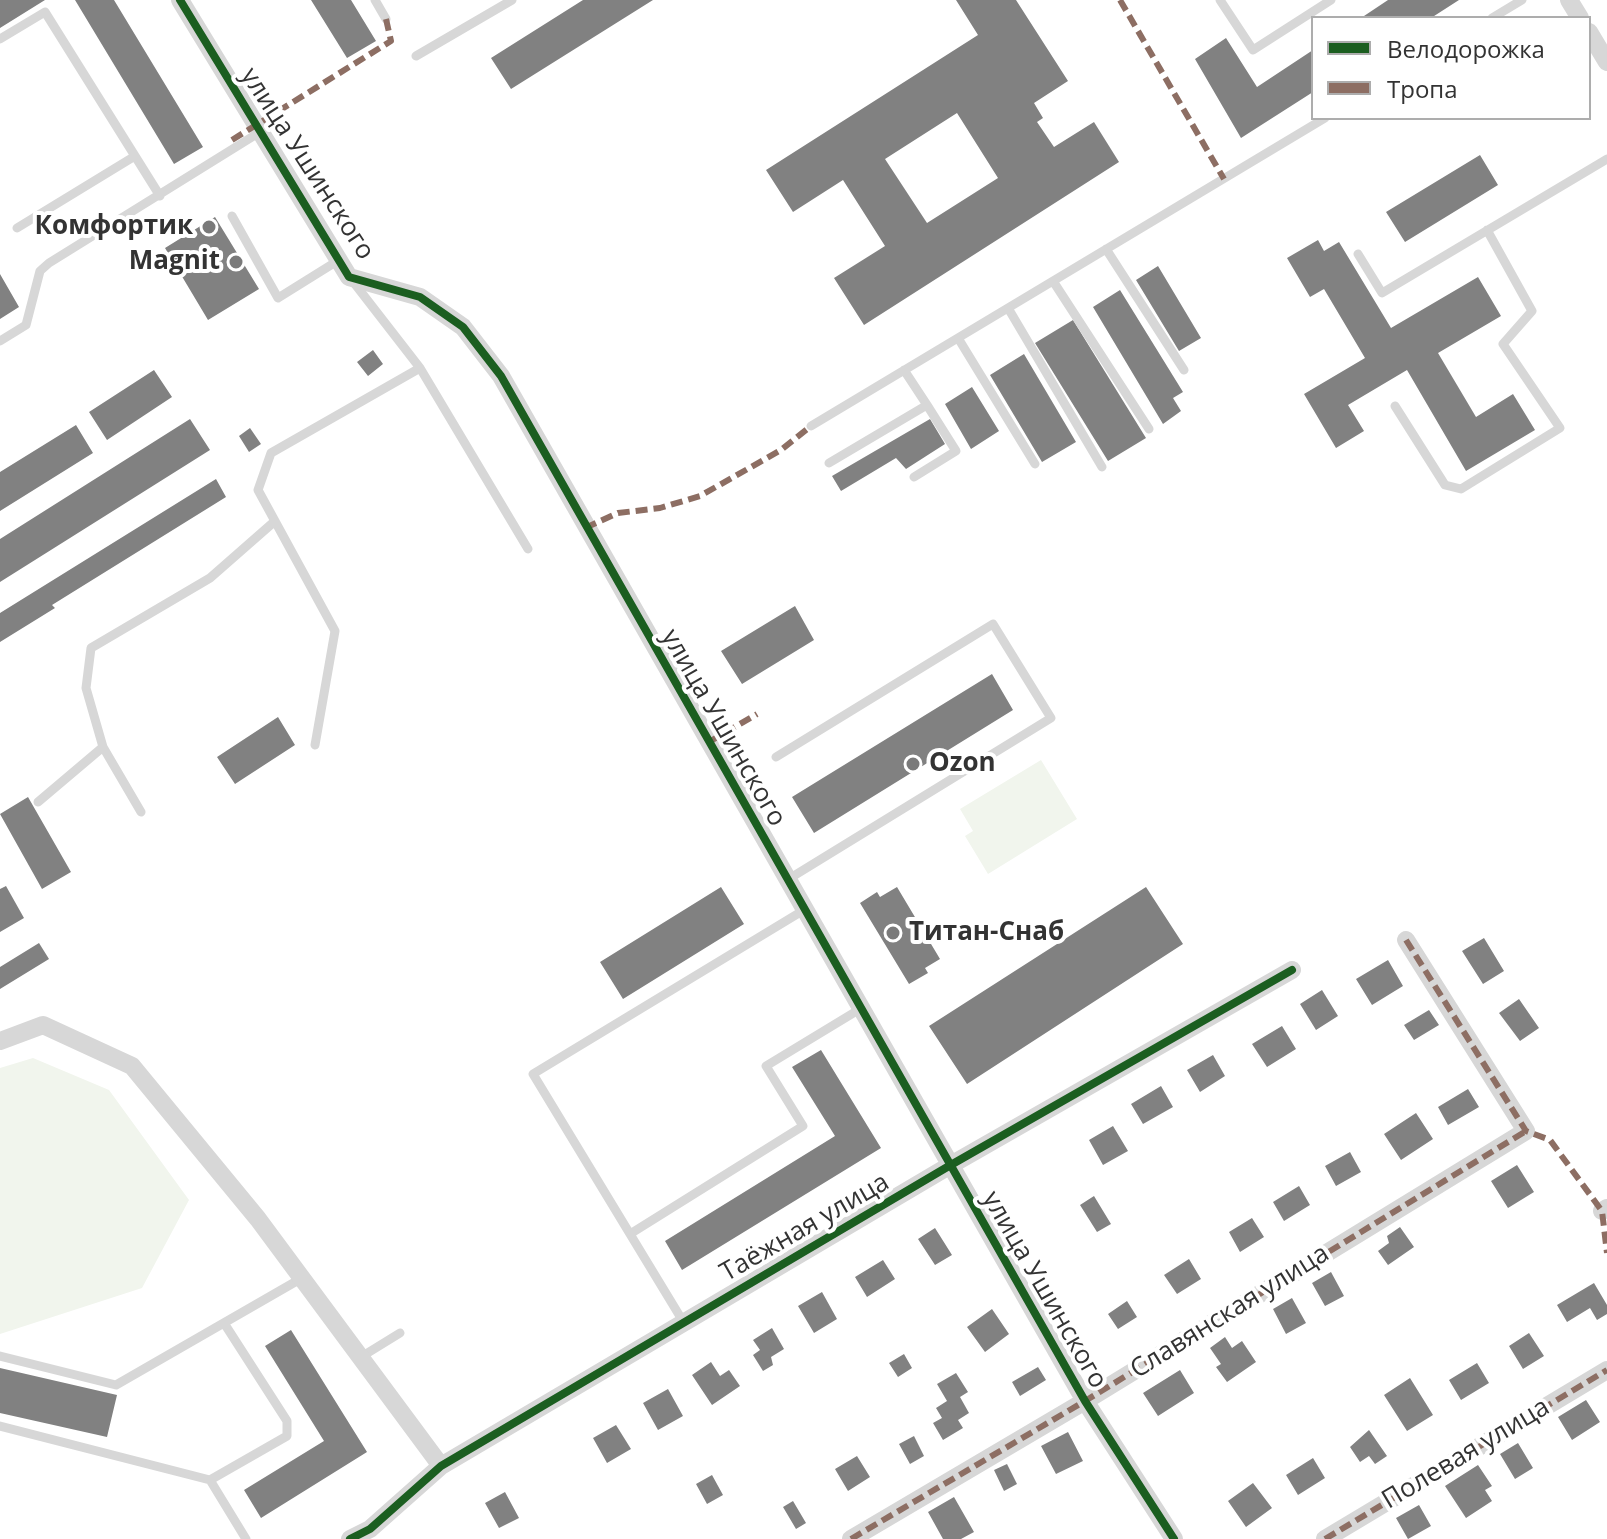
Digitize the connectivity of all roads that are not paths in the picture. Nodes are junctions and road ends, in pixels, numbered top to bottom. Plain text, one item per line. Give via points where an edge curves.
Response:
1 (180, 0) edge
2 (375, 0) edge
3 (512, 0) edge
4 (1220, 0) edge
5 (1331, 0) edge
6 (1522, 0) edge
7 (1495, 16) edge
8 (386, 19) dead end
9 (1591, 35) edge
10 (0, 39) edge
11 (416, 56) dead end
12 (1607, 62) edge
13 (1322, 120) edge
14 (260, 132) junction
15 (135, 156) junction
16 (1607, 159) edge
17 (160, 196) junction
18 (232, 216) dead end
19 (17, 228) dead end
20 (1487, 230) junction
21 (1106, 249) junction
22 (1358, 254) dead end
23 (344, 268) junction
24 (1053, 281) junction
25 (1008, 308) junction
26 (958, 338) junction
27 (0, 341) edge
28 (420, 368) junction
29 (904, 370) junction
30 (1184, 370) dead end
31 (927, 405) junction
32 (1395, 406) dead end
33 (811, 426) dead end
34 (1149, 429) dead end
35 (829, 463) dead end
36 (1035, 464) dead end
37 (1102, 467) dead end
38 (914, 477) dead end
39 (275, 521) junction
40 (528, 549) dead end
41 (315, 745) dead end
42 (103, 747) junction
43 (776, 757) dead end
44 (38, 802) dead end
45 (141, 812) dead end
46 (787, 880) junction
47 (804, 910) junction
48 (1406, 940) dead end
49 (1292, 970) dead end
50 (860, 1009) junction
51 (0, 1041) edge
52 (949, 1166) junction
53 (630, 1234) junction
54 (302, 1278) junction
55 (224, 1323) junction
56 (684, 1323) junction
57 (400, 1333) dead end
58 (0, 1356) edge
59 (361, 1357) junction
60 (1607, 1370) edge
61 (1085, 1401) junction
62 (0, 1426) edge
63 (441, 1466) junction
64 (210, 1480) junction
65 (246, 1539) edge
66 (350, 1539) edge
67 (851, 1539) edge
68 (1174, 1539) edge
69 (1325, 1539) edge

1 - 14 street, улица Ушинского
2 - 8 lane
3 - 11 lane
4 - 5 lane via 1253,50
6 - 7 lane
9 - 12 street
10 - 15 lane via 45,12
13 - 21 lane
14 - 17 lane
14 - 23 street, улица Ушинского
15 - 17 lane
15 - 19 lane
16 - 20 lane
17 - 27 lane via 40,271 26,325
18 - 23 lane via 278,298
20 - 22 lane via 1382,293
20 - 32 lane via 1532,311 1503,344 1560,428 1461,489 1445,485
21 - 24 lane
21 - 30 lane
23 - 28 lane
23 - 46 street, улица Ушинского via 420,297 463,327 501,376
24 - 25 lane
24 - 34 lane
25 - 26 lane
25 - 37 lane
26 - 29 lane
26 - 36 lane
28 - 39 lane via 271,453 258,490
28 - 40 lane
29 - 31 lane
29 - 33 lane
31 - 35 lane
31 - 38 lane via 956,451
39 - 41 lane via 335,631
39 - 42 lane via 210,578 91,648 86,688
42 - 44 lane
42 - 45 lane
43 - 46 lane via 993,624 1051,718
46 - 47 street, улица Ушинского
47 - 50 street, улица Ушинского
47 - 53 lane via 533,1074
48 - 61 street, Славянская улица via 1526,1131
49 - 52 street, Таёжная улица
50 - 52 street, улица Ушинского
50 - 53 lane via 766,1066 803,1126
51 - 54 street via 43,1025 132,1066
52 - 56 street, Таёжная улица
52 - 61 street, улица Ушинского
53 - 56 lane
54 - 55 lane
54 - 59 street
55 - 58 lane via 116,1385
55 - 64 lane via 287,1421 287,1436
56 - 63 street, Таёжная улица
57 - 59 lane
59 - 63 street
60 - 69 street, Полевая улица
61 - 67 street, Славянская улица
61 - 68 street, улица Ушинского
62 - 64 lane
63 - 66 street, Таёжная улица via 370,1529
64 - 65 lane

